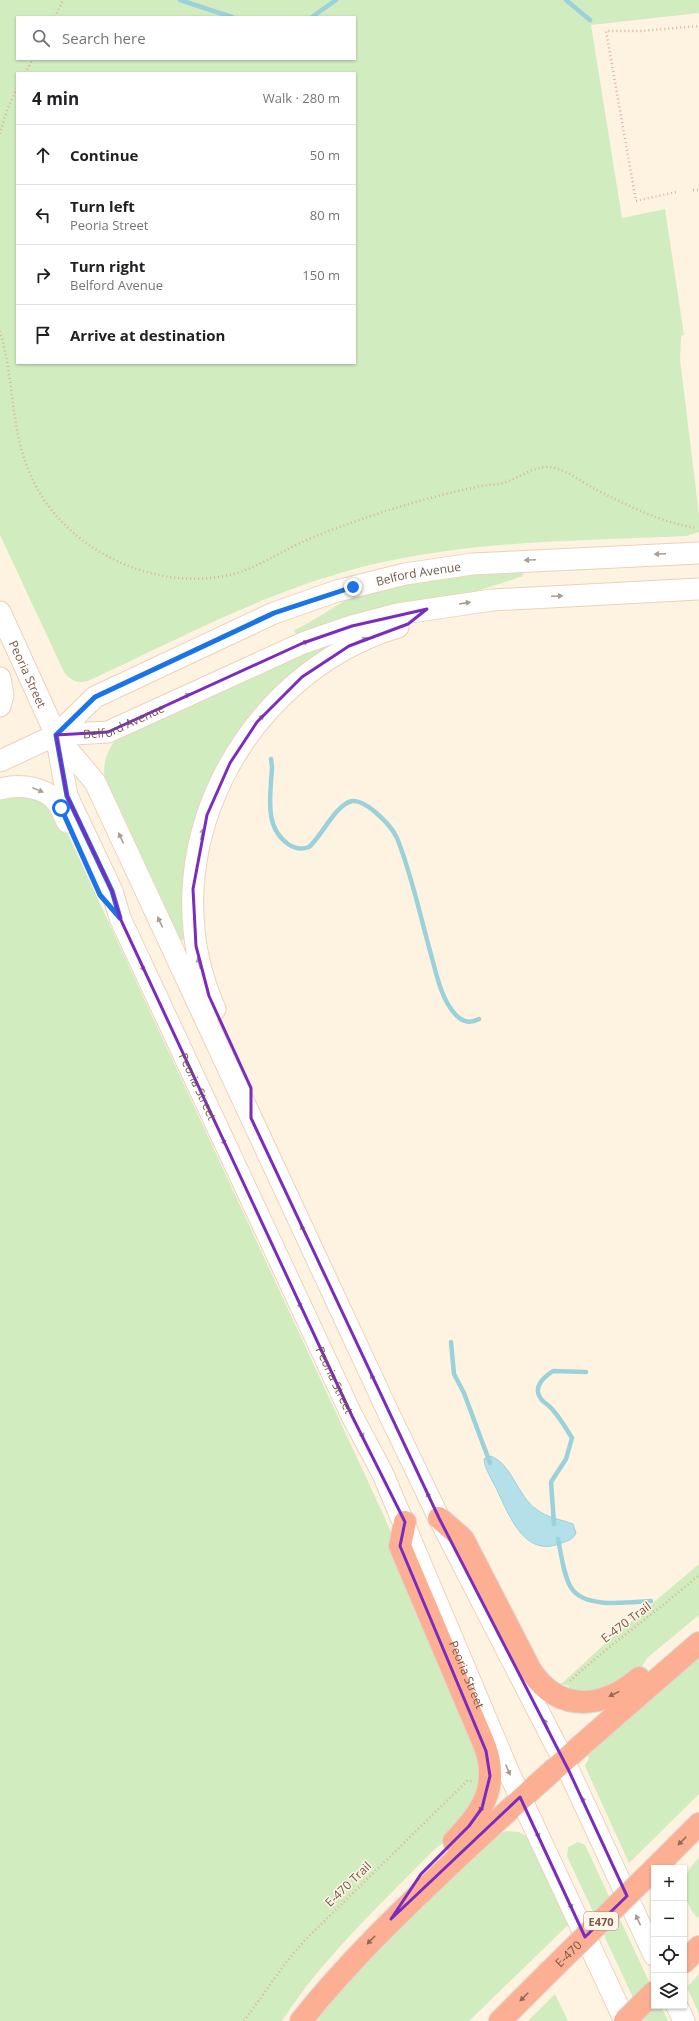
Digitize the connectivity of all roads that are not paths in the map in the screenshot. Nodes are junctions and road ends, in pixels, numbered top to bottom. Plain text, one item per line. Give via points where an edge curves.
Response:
1 (699, 553) edge
2 (699, 589) edge
3 (427, 609) junction
4 (0, 612) edge
5 (0, 678) edge
6 (0, 706) edge
7 (56, 735) junction
8 (0, 761) edge
9 (0, 790) edge
10 (120, 918) junction
11 (251, 1118) junction
12 (439, 1518) junction
13 (404, 1522) junction
14 (699, 1626) edge
15 (699, 1643) edge
16 (564, 1759) junction
17 (520, 1798) junction
18 (699, 1824) edge
19 (658, 1865) edge
20 (651, 1872) edge
21 (391, 1919) junction
22 (699, 1947) edge
23 (651, 1948) edge
24 (687, 1959) edge
25 (651, 1995) edge
26 (678, 2009) edge
27 (300, 2021) edge
28 (500, 2021) edge
29 (624, 2021) edge
30 (684, 2021) edge

1 -> 7 main road, Belford Avenue via 472,564 405,574 337,591 274,613 95,697
3 -> 2 main road, Belford Avenue via 492,600
7 -> 3 main road, Belford Avenue via 108,732 303,643 352,626
11 -> 3 main road via 251,1088 209,996 196,946 193,889 197,855 207,815 219,785 244,741 264,714 292,686 334,655 373,635 408,624
4 - 7 main road, Peoria Street
5 - 6 main road
7 - 8 main road, Belford Avenue
7 - 10 main road, Peoria Street via 67,796 112,891
11 -> 7 main road, Peoria Street via 95,782
9 -> 10 main road via 16,787 33,788 55,800 100,895
10 -> 13 main road, Peoria Street via 342,1395 382,1472
12 -> 11 main road, Peoria Street
14 -> 12 highway via 636,1680 615,1694 587,1702 560,1697 535,1677 463,1539
16 -> 12 main road, Peoria Street
13 -> 17 main road, Peoria Street
13 -> 21 highway via 400,1546 486,1750 490,1776 486,1798 477,1817 421,1874
15 - 16 highway
16 - 17 highway
23 -> 16 main road, Peoria Street
17 - 21 highway
17 -> 29 main road, Peoria Street
18 -> 19 highway, E-470 / E470
20 -> 28 highway, E-470 / E470, bridge
21 -> 27 highway via 356,1955
22 - 24 highway
25 - 29 highway, bridge
26 - 30 main road

